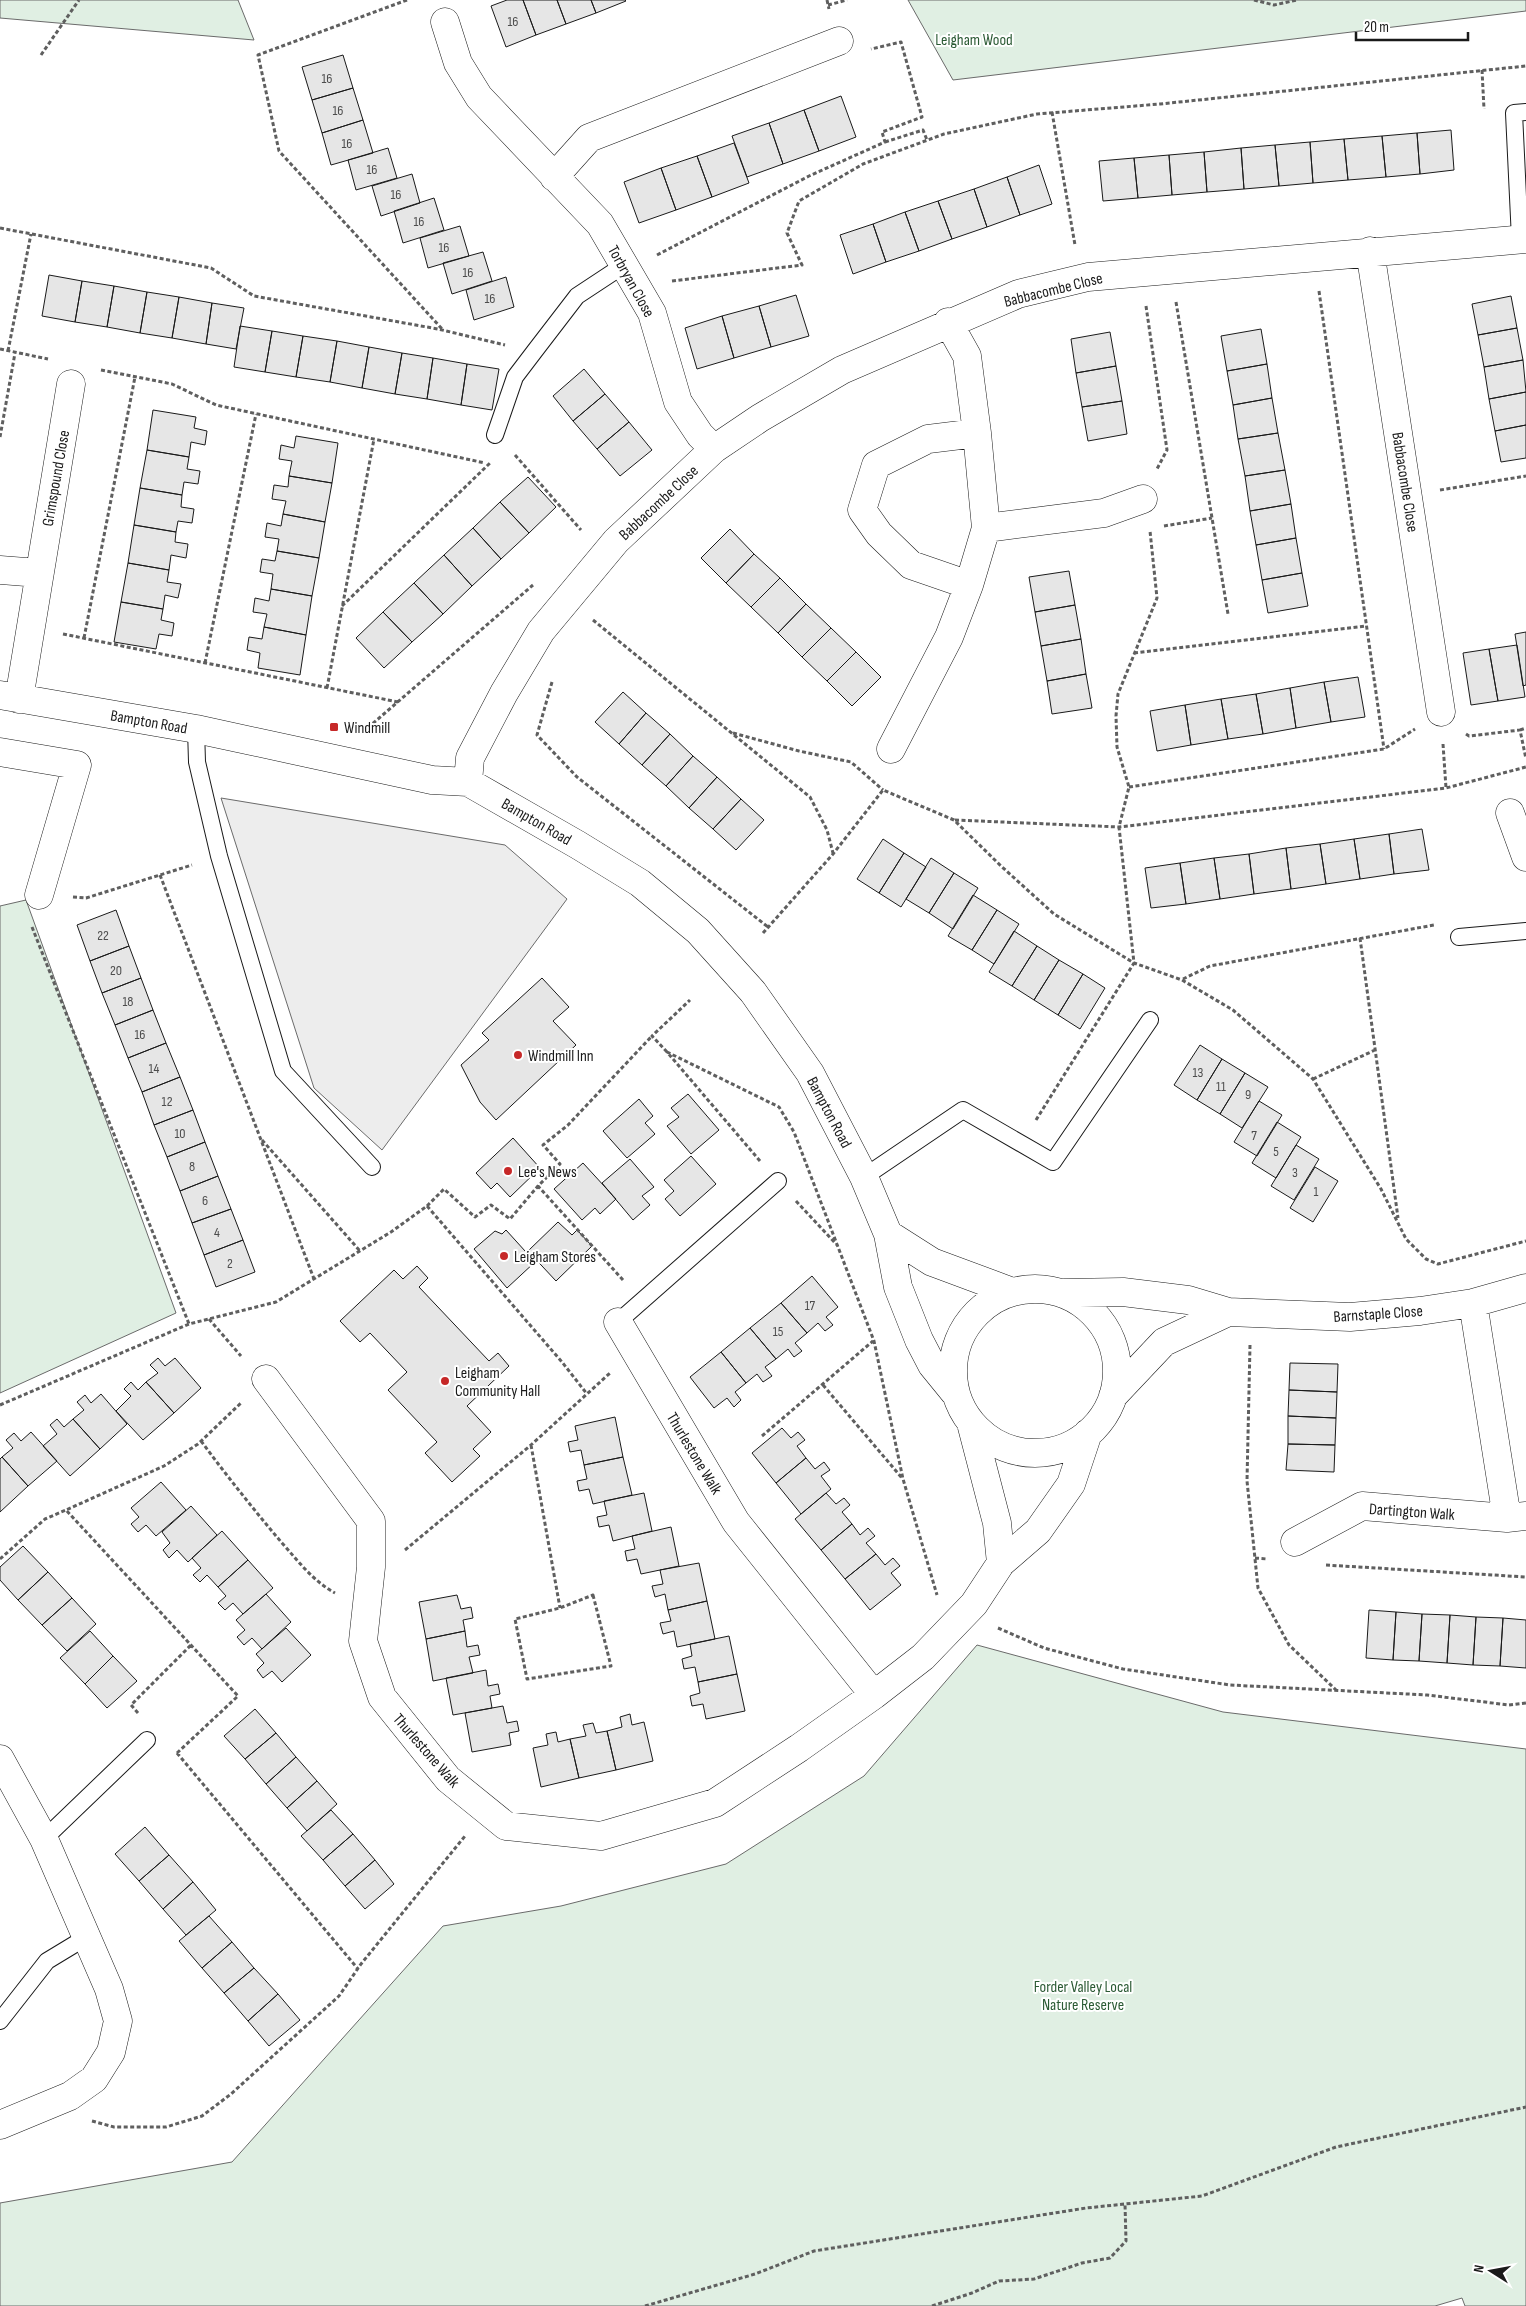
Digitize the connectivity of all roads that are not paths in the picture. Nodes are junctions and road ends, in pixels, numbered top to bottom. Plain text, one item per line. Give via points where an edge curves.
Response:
1 (445, 22) dead end
2 (839, 41) road end
3 (1526, 112) edge
4 (554, 177) junction
5 (1523, 239) edge
6 (1370, 251) junction
7 (628, 274) junction
8 (948, 322) junction
9 (71, 384) dead end
10 (977, 433) junction
11 (495, 435) dead end
12 (714, 450) junction
13 (1143, 499) road end
14 (986, 528) junction
15 (0, 570) edge
16 (39, 572) junction
17 (969, 585) junction
18 (10, 697) edge
19 (1441, 712) road end
20 (196, 729) junction
21 (892, 749) dead end
22 (0, 752) edge
23 (468, 782) junction
24 (1510, 813) dead end
25 (1526, 857) edge
26 (39, 895) road end
27 (1526, 931) edge
28 (1459, 937) dead end
29 (1150, 1020) dead end
30 (372, 1167) dead end
31 (864, 1178) junction
32 (778, 1181) road end
33 (888, 1234) junction
34 (1526, 1288) edge
35 (1010, 1291) junction
36 (1064, 1293) junction
37 (1474, 1303) junction
38 (1239, 1313) junction
39 (618, 1322) joint
40 (266, 1379) road end
41 (954, 1392) junction
42 (1114, 1396) junction
43 (971, 1423) junction
44 (1088, 1433) junction
45 (1517, 1517) edge
46 (1295, 1542) dead end
47 (1001, 1563) junction
48 (874, 1696) junction
49 (151, 1736) road end
50 (0, 1759) edge
51 (44, 1839) junction
52 (85, 1938) junction
53 (0, 2022) edge
54 (0, 2125) edge

1 - 4 street, Torbryan Close via 458,63 479,97
2 - 4 street via 589,138
3 - 5 lane via 1514,113
4 - 7 street, Torbryan Close via 600,224
5 - 6 street, Babbacombe Close
6 - 8 street, Babbacombe Close via 1081,279 1018,294
6 - 19 street, Babbacombe Close
7 - 11 lane via 576,296 516,378
7 - 12 street, Torbryan Close via 652,313 678,402
8 - 10 street via 967,356
8 - 12 street, Babbacombe Close via 842,370 760,418
9 - 16 street, Grimspound Close
10 - 14 street
10 - 17 street via 928,439 876,464 862,510 878,534 911,565
12 - 23 street, Babbacombe Close via 616,541 541,631 470,758
13 - 14 street via 1104,513
14 - 17 street
15 - 16 street
16 - 18 street, Grimspound Close via 31,627
17 - 21 street via 949,637
18 - 20 street, Bampton Road
20 - 23 street, Bampton Road via 432,780
20 - 30 lane via 197,762 219,856 283,1072
22 - 26 street via 77,765
23 - 31 street, Bampton Road via 640,883 698,931 753,992 810,1073
24 - 25 street
27 - 28 lane
29 - 31 lane via 1053,1162 963,1110
31 - 33 street, Bampton Road
32 - 39 lane
33 - 35 street, Bampton Road via 932,1262
33 - 41 street, Bampton Road via 898,1288 919,1340 932,1365
34 - 37 street, Barnstaple Close
35 - 36 street, Bampton Road via 1046,1288
35 - 41 street, Bampton Road via 979,1309 958,1339 953,1356
36 - 38 street, Barnstaple Close via 1124,1292 1188,1300
36 - 42 street, Bampton Road via 1093,1312 1105,1326 1117,1360
37 - 38 street, Barnstaple Close via 1350,1317
37 - 45 street, Dartington Walk
38 - 42 street, Barnstaple Close via 1164,1342
39 - 48 street, Thurlestone Walk via 736,1522
40 - 48 street, Thurlestone Walk via 371,1521 369,1589 363,1641 382,1698 448,1779 506,1826 601,1836 715,1802
41 - 43 street, Bampton Road
42 - 44 street, Bampton Road via 1099,1422
43 - 44 street, Bampton Road via 996,1444 1028,1453 1060,1449
43 - 47 street via 997,1523
44 - 47 street, Thurlestone Walk via 1071,1484 1038,1531
45 - 46 street, Dartington Walk via 1362,1506
47 - 48 street, Thurlestone Walk via 966,1613 923,1657
49 - 51 lane
50 - 51 street
51 - 52 street
52 - 53 lane via 47,1960
52 - 54 street via 109,1989 118,2021 111,2052 94,2079 70,2096

